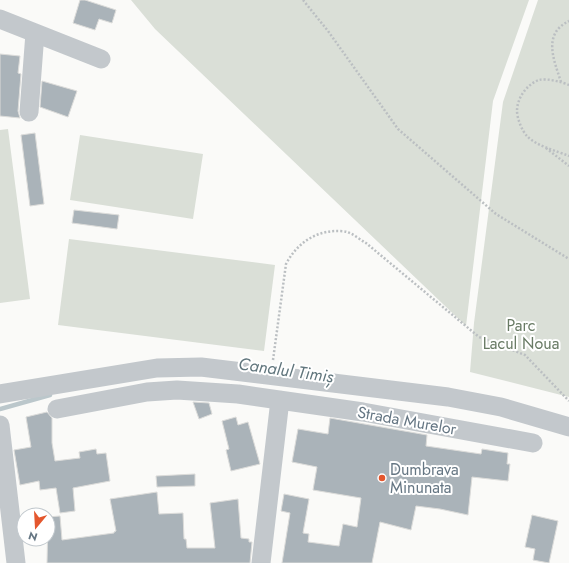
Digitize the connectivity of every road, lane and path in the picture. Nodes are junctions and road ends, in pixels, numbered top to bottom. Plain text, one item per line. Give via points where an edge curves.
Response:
1 (303, 0) edge
2 (0, 19) edge
3 (569, 21) edge
4 (35, 33) junction
5 (101, 59) dead end
6 (561, 82) junction
7 (569, 86) edge
8 (30, 112) dead end
9 (544, 146) junction
10 (569, 156) edge
11 (569, 166) edge
12 (569, 260) edge
13 (271, 375) junction
14 (0, 394) edge
15 (280, 400) junction
16 (569, 401) edge
17 (57, 409) dead end
18 (0, 425) edge
19 (569, 427) edge
20 (533, 443) dead end
21 (16, 563) edge
22 (261, 563) edge

1 - 12 path via 398,129 496,214
2 - 4 street
3 - 6 path via 562,24 552,41 552,52
4 - 5 street
4 - 8 street
6 - 7 path
6 - 9 path via 540,79 529,85 520,98 517,111 526,136
9 - 10 path
9 - 11 path
13 - 14 street via 201,367 157,368
13 - 16 path via 286,264 298,246 311,237 326,232 342,231 366,243 479,337 525,355
13 - 19 street via 448,397 501,407
15 - 17 street, Strada Murelor via 177,390 147,392
15 - 20 street, Strada Murelor
15 - 22 street
18 - 21 street

